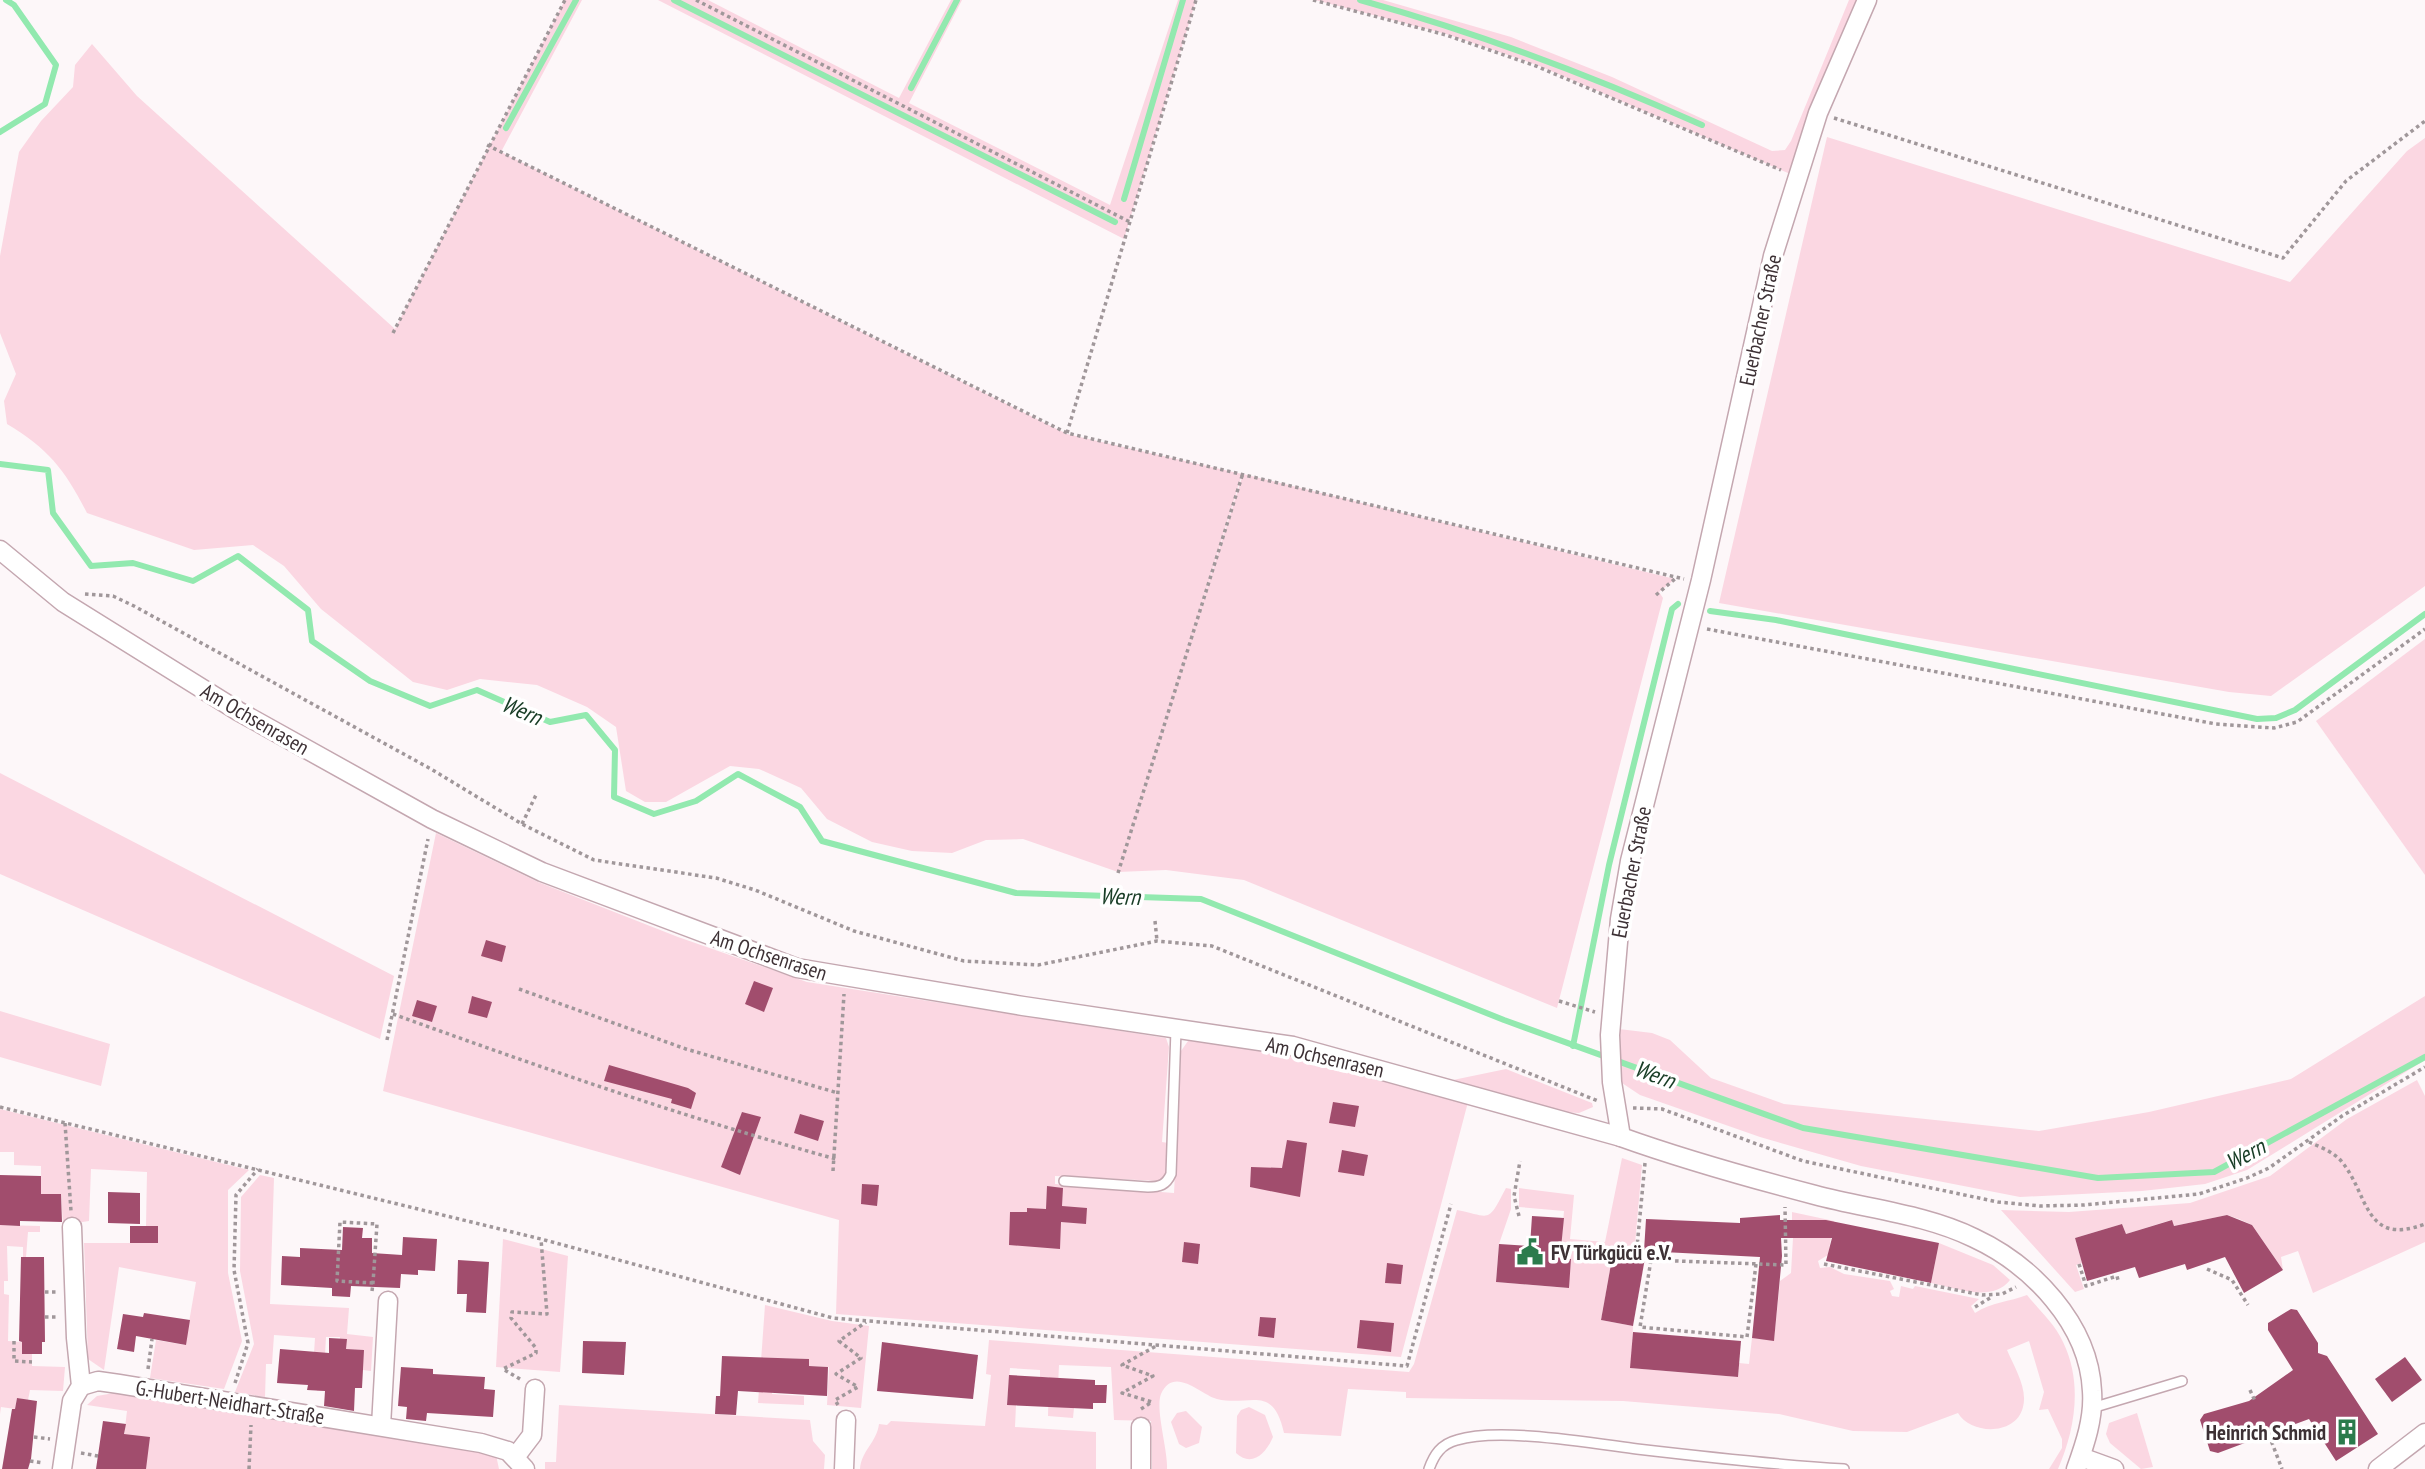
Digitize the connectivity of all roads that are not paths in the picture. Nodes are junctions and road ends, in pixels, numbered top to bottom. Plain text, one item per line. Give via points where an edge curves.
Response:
1 (1867, 0) edge
2 (0, 550) edge
3 (1176, 1030) junction
4 (1621, 1137) junction
5 (1064, 1181) dead end
6 (72, 1227) road end
7 (380, 1300) road end
8 (2182, 1381) dead end
9 (81, 1386) junction
10 (535, 1389) road end
11 (2092, 1408) junction
12 (846, 1420) road end
13 (1137, 1421) road end
14 (381, 1426) junction
15 (2425, 1433) edge
16 (520, 1462) edge
17 (2078, 1463) edge
18 (62, 1469) edge
19 (844, 1469) edge
20 (1142, 1469) edge
21 (1429, 1469) edge
22 (1844, 1469) edge
23 (2114, 1469) edge
24 (2378, 1469) edge

1 - 4 street, Euerbacher Straße via 1818,113 1773,256 1630,861 1618,931 1610,1034
2 - 3 street, Am Ochsenrasen via 63,602 238,711 432,819 542,872 797,968
3 - 4 street, Am Ochsenrasen via 1293,1046
3 - 5 lane via 1168,1180 1158,1187
4 - 11 street via 1786,1188 1942,1225 2001,1252 2031,1277 2071,1324 2091,1375
6 - 9 street
7 - 14 street
8 - 11 lane
9 - 14 street, G.-Hubert-Neidhart-Straße via 97,1381
9 - 18 street via 72,1401
10 - 16 street via 532,1435
11 - 17 street
12 - 19 street
13 - 20 street
14 - 16 street, G.-Hubert-Neidhart-Straße via 499,1447
15 - 24 street
17 - 23 street
21 - 22 lane via 1443,1446 1485,1436 1558,1439

